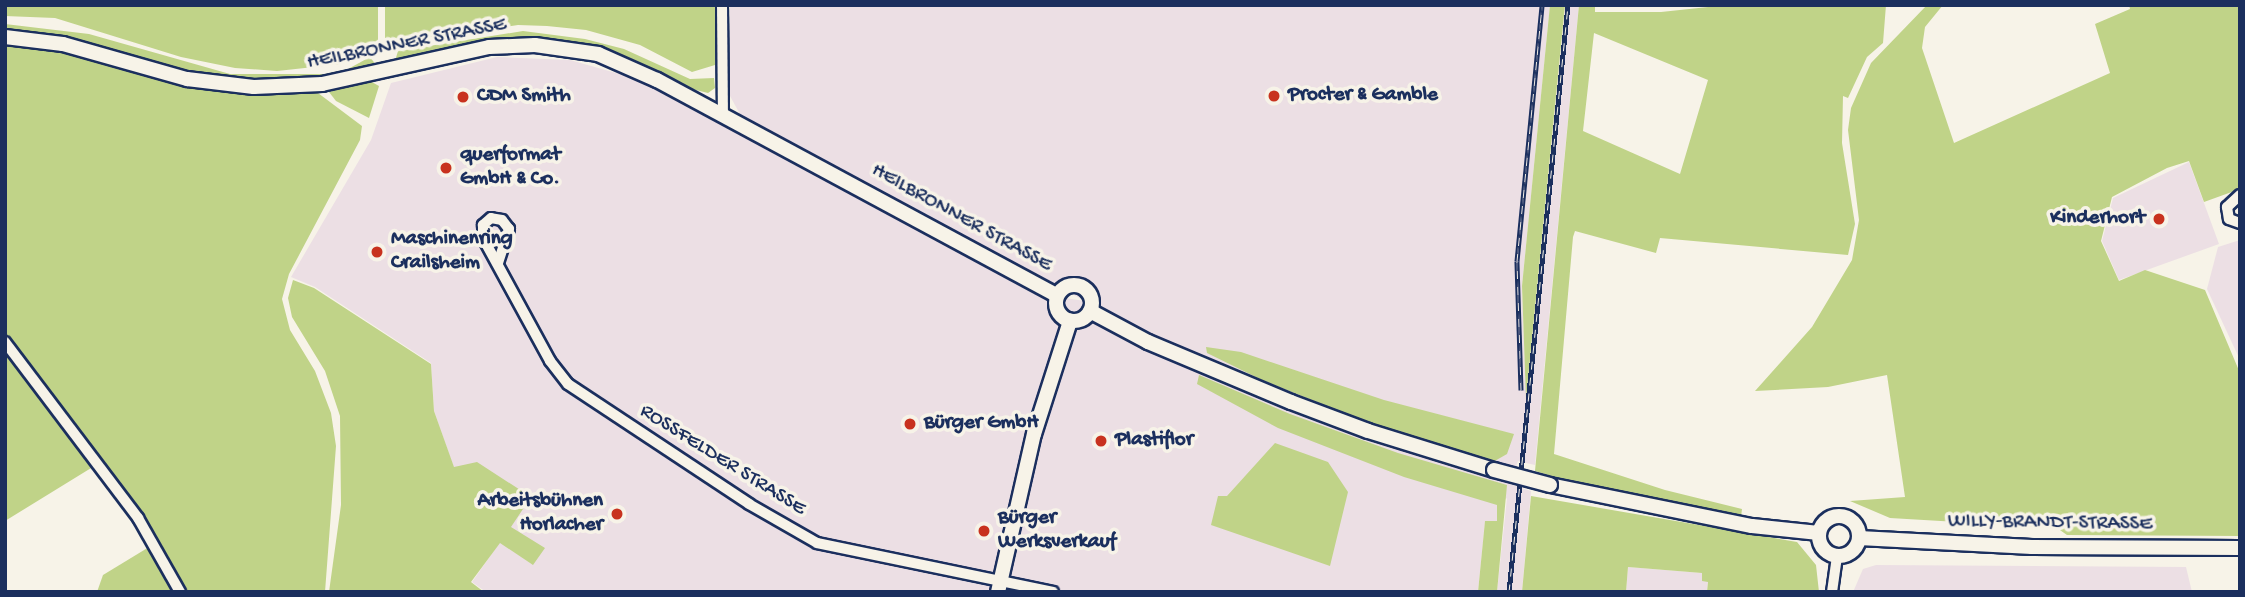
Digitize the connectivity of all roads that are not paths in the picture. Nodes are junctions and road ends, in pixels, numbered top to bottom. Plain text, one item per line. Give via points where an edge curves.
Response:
1 (722, 5) edge
2 (5, 37) edge
3 (723, 115) junction
4 (2240, 195) edge
5 (2240, 223) edge
6 (498, 263) dead end
7 (1056, 295) junction
8 (1090, 311) junction
9 (1070, 321) junction
10 (5, 342) edge
11 (1819, 533) junction
12 (1859, 537) junction
13 (2240, 548) edge
14 (1837, 556) junction
15 (999, 587) edge
16 (180, 592) edge
17 (1053, 592) edge
18 (1832, 592) edge

1 - 3 street
2 - 3 main road, HEILBRONNER STRASSE via 45,40 187,79 254,87 322,84 489,47 564,48 598,54 630,67
3 - 7 main road, HEILBRONNER STRASSE
4 - 5 street via 2227,207 2229,219
6 - 15 street, ROSSFELDER STRASSE via 550,361 568,384 678,460 817,543
7 - 8 main road via 1069,285 1084,288 1092,298
7 - 9 main road via 1059,314
8 - 9 main road via 1079,321
8 - 11 main road, bridge via 1148,342 1291,402 1494,470 1726,521
9 - 15 main road via 1034,434
10 - 16 street via 138,518
11 - 12 main road via 1825,521 1838,515 1856,524
11 - 14 main road via 1825,551
12 - 13 main road, WILLY-BRANDT-STRASSE via 2032,547
12 - 14 main road via 1854,549
14 - 18 street
15 - 17 street, ROSSFELDER STRASSE

